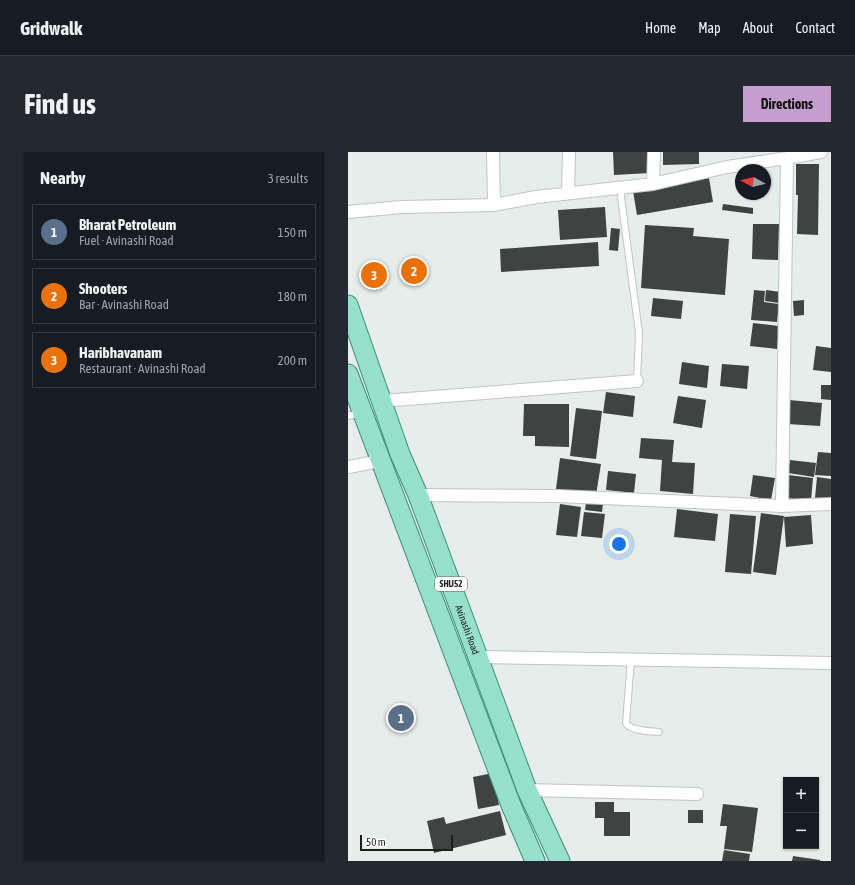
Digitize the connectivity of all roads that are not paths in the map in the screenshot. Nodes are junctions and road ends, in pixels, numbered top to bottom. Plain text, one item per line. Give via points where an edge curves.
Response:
1 (493, 152) edge
2 (569, 152) edge
3 (654, 152) edge
4 (821, 152) edge
5 (756, 157) edge
6 (787, 158) junction
7 (653, 184) junction
8 (622, 188) junction
9 (568, 193) junction
10 (494, 205) junction
11 (348, 212) edge
12 (348, 306) edge
13 (348, 374) edge
14 (637, 381) joint
15 (382, 401) junction
16 (355, 414) edge
17 (380, 461) junction
18 (348, 467) edge
19 (418, 495) junction
20 (831, 504) edge
21 (782, 506) junction
22 (477, 656) junction
23 (631, 659) junction
24 (831, 663) edge
25 (659, 732) dead end
26 (527, 790) junction
27 (697, 794) dead end
28 (535, 861) edge
29 (560, 861) edge

1 - 10 street
2 - 9 street
3 - 7 street
4 - 6 street
5 - 6 street
5 - 7 street via 727,167
6 - 21 street
7 - 8 street
8 - 9 street
8 - 14 lane via 621,198 640,333
9 - 10 street
10 - 11 street via 402,207
12 - 15 main road, Avinashi Road / SHU52
13 - 16 main road, Avinashi Road / SHU52
14 - 15 street
15 - 19 main road, Avinashi Road / SHU52 via 400,454
16 - 17 main road, Avinashi Road / SHU52
17 - 18 street
17 - 28 main road, Avinashi Road / SHU52 via 511,805
19 - 21 street via 558,496
19 - 22 main road, Avinashi Road / SHU52
20 - 21 street
22 - 23 street
22 - 26 main road, Avinashi Road / SHU52
23 - 24 street
23 - 25 lane via 627,726
26 - 27 street
26 - 29 main road, Avinashi Road / SHU52

